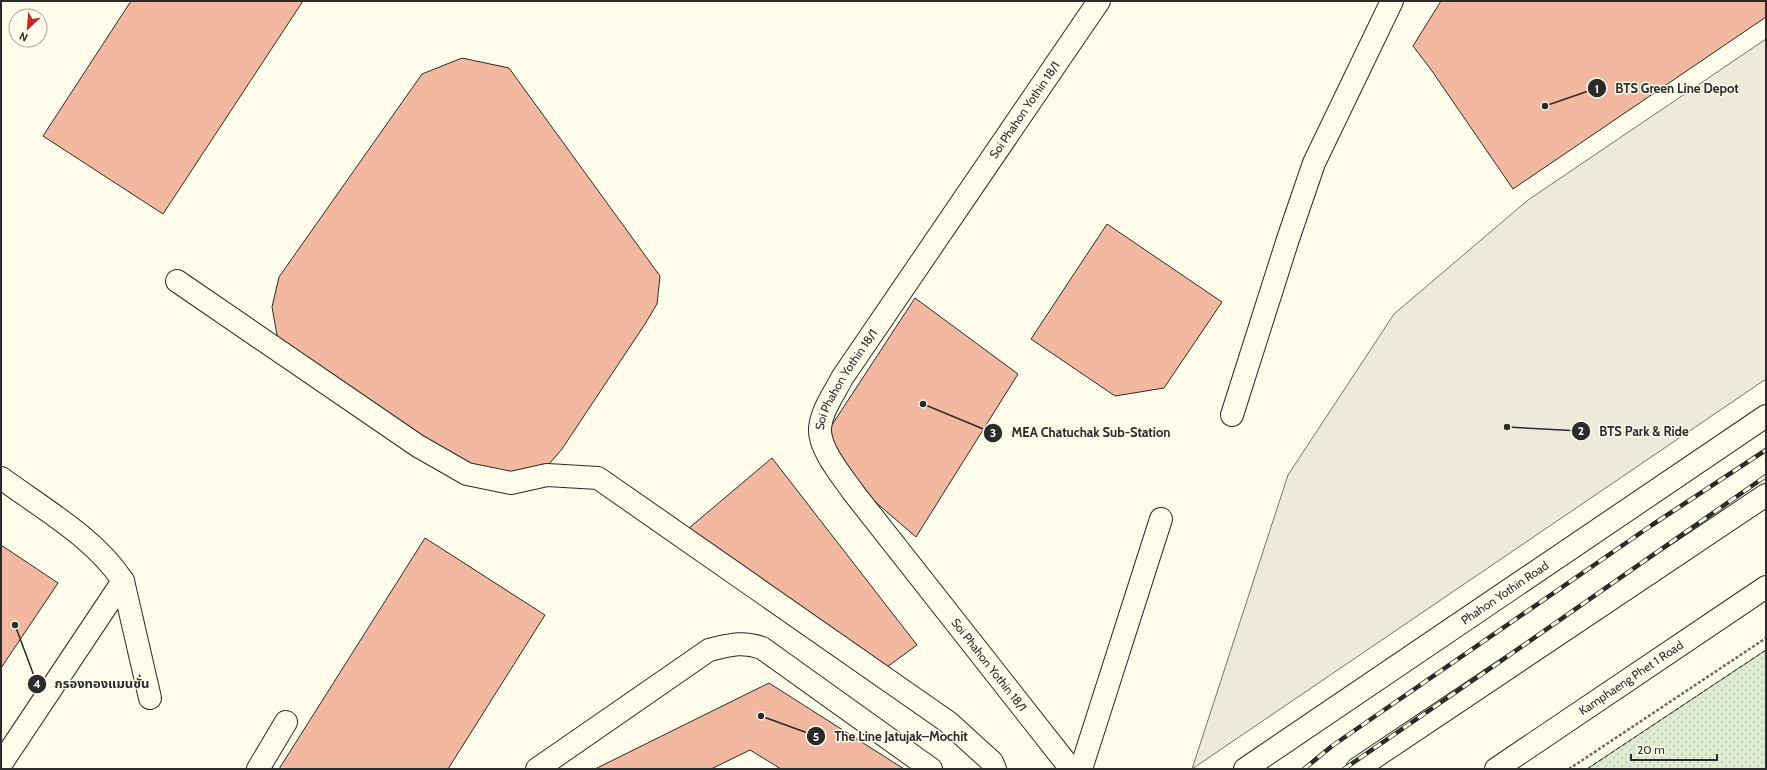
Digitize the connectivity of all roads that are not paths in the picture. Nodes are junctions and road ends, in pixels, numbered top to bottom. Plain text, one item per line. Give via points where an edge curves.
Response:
1 (1099, 1) edge
2 (1392, 1) edge
3 (177, 281) dead end
4 (1232, 415) dead end
5 (1766, 416) edge
6 (1, 478) edge
7 (1766, 496) edge
8 (1161, 520) dead end
9 (123, 581) junction
10 (1766, 587) edge
11 (150, 698) dead end
12 (286, 722) dead end
13 (1, 764) edge
14 (258, 769) edge
15 (537, 769) edge
16 (931, 769) edge
17 (995, 769) edge
18 (1071, 769) edge
19 (1081, 769) edge
20 (1245, 769) edge
21 (1357, 769) edge
22 (1496, 769) edge

1 - 18 street, Soi Phahon Yothin 18/1 via 842,378 825,409 820,430 826,454 853,492
2 - 4 street via 1314,163
3 - 17 street via 418,446 467,474 511,483 547,475 598,478 948,722 992,762
5 - 20 street, Phahon Yothin Road
6 - 9 street via 68,526 112,564
7 - 21 street
8 - 19 street
9 - 11 street
9 - 13 street
10 - 22 street, Kamphaeng Phet 1 Road
12 - 14 street
15 - 16 street via 709,650 749,643 762,648

